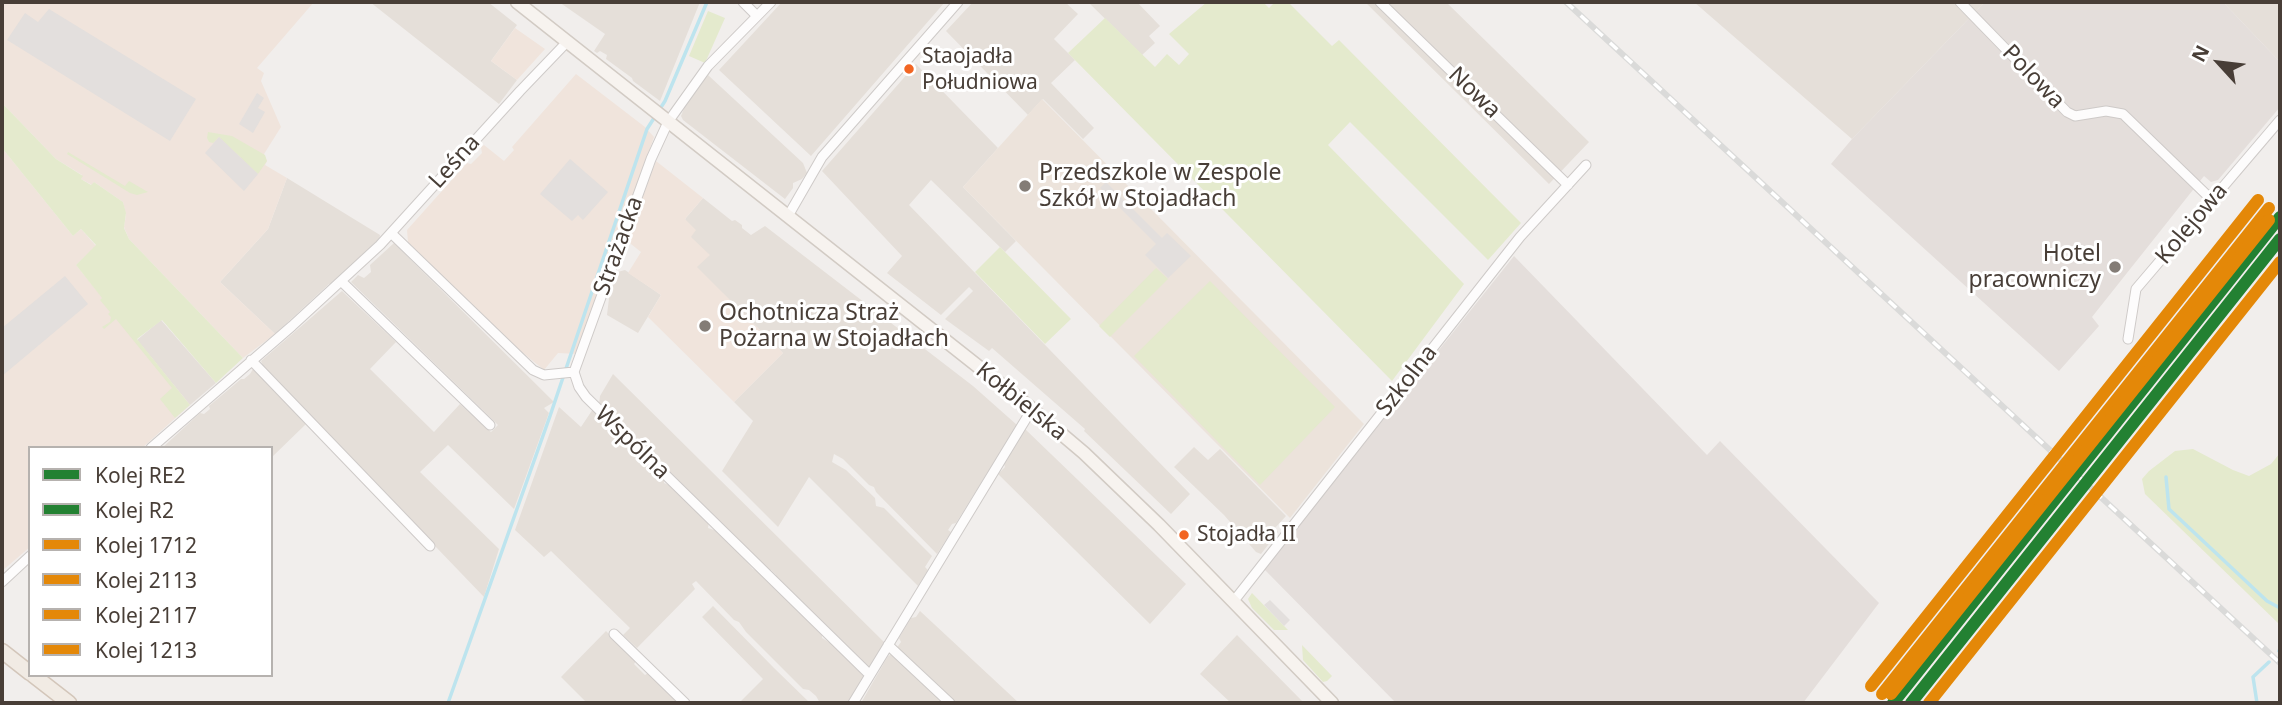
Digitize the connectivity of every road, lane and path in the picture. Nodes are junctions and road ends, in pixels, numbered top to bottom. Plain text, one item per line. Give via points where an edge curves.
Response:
1 (517, 2) edge
2 (743, 2) edge
3 (771, 2) edge
4 (958, 2) edge
5 (1380, 2) edge
6 (1960, 2) edge
7 (757, 16) junction
8 (567, 42) junction
9 (661, 117) junction
10 (2280, 120) edge
11 (1586, 165) dead end
12 (1568, 185) junction
13 (2212, 200) junction
14 (788, 216) junction
15 (391, 233) junction
16 (341, 281) junction
17 (2128, 339) dead end
18 (251, 360) junction
19 (569, 373) junction
20 (1032, 409) junction
21 (490, 425) dead end
22 (152, 446) edge
23 (430, 546) dead end
24 (28, 558) edge
25 (2, 582) edge
26 (1233, 602) junction
27 (614, 634) dead end
28 (888, 645) junction
29 (2, 651) edge
30 (28, 672) edge
31 (870, 675) junction
32 (35, 677) edge
33 (69, 703) edge
34 (685, 703) edge
35 (853, 703) edge
36 (950, 703) edge
37 (1332, 703) edge

1 - 8 street, Kołbielska
2 - 7 street
3 - 7 street, Strażacka
4 - 14 street via 822,157
5 - 12 street, Nowa
6 - 13 street, Polowa via 2067,112 2075,116 2106,111 2123,114
7 - 9 street, Strażacka
8 - 9 street, Kołbielska
8 - 15 street, Leśna
9 - 14 street, Kołbielska
9 - 19 street, Strażacka via 651,159
10 - 13 street, Kolejowa
11 - 12 street, Szkolna
12 - 26 street, Szkolna via 1520,237
13 - 17 street, Kolejowa via 2136,289
14 - 20 street, Kołbielska
15 - 16 street, Leśna
15 - 19 street via 533,370 544,375
16 - 18 street, Leśna
16 - 21 street
18 - 22 street, Leśna
18 - 23 street
19 - 31 street, Wspólna via 586,397
20 - 26 street, Kołbielska via 1133,499
20 - 28 street
24 - 25 street
26 - 37 street, Kołbielska
27 - 34 street
28 - 31 street
28 - 36 street
29 - 30 main road
31 - 35 street
32 - 33 main road

